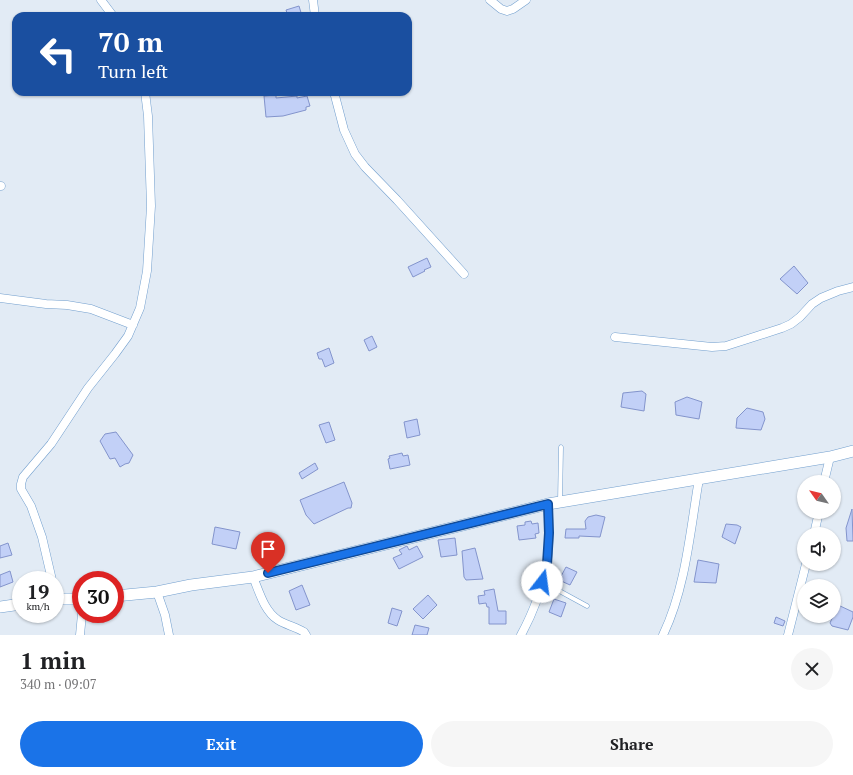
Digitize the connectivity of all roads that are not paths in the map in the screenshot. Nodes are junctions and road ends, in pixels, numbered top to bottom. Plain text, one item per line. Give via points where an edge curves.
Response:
1 (101, 0) edge
2 (313, 0) edge
3 (490, 0) edge
4 (526, 0) edge
5 (110, 12) edge
6 (314, 12) edge
7 (146, 96) edge
8 (335, 96) edge
9 (464, 274) dead end
10 (853, 287) edge
11 (0, 298) edge
12 (133, 325) junction
13 (615, 337) dead end
14 (561, 447) dead end
15 (853, 451) edge
16 (830, 457) junction
17 (826, 475) edge
18 (698, 479) junction
19 (560, 502) junction
20 (548, 504) junction
21 (50, 571) edge
22 (804, 571) edge
23 (253, 577) junction
24 (542, 582) junction
25 (157, 592) junction
26 (124, 595) edge
27 (12, 605) edge
28 (587, 606) dead end
29 (0, 607) edge
30 (81, 623) edge
31 (80, 635) edge
32 (169, 635) edge
33 (306, 635) edge
34 (521, 635) edge
35 (663, 635) edge
36 (788, 635) edge

1 - 5 street
2 - 6 street
3 - 4 street via 507,11
7 - 12 street via 150,174 149,243 140,308
8 - 9 street via 344,130 355,154
10 - 13 street via 821,298 791,324 726,346 712,347
11 - 12 street via 91,310
12 - 21 street via 128,336 50,444 23,476 21,489 31,506 42,536
14 - 19 lane
15 - 16 street
16 - 17 street
16 - 18 street
18 - 19 street
18 - 35 street via 684,572 670,621
19 - 20 street
20 - 23 street
20 - 24 street via 547,564
22 - 36 street
23 - 25 street
23 - 33 street via 272,616 298,628
24 - 28 lane
24 - 34 street via 530,618
25 - 26 street
25 - 32 street
27 - 29 street
30 - 31 street

